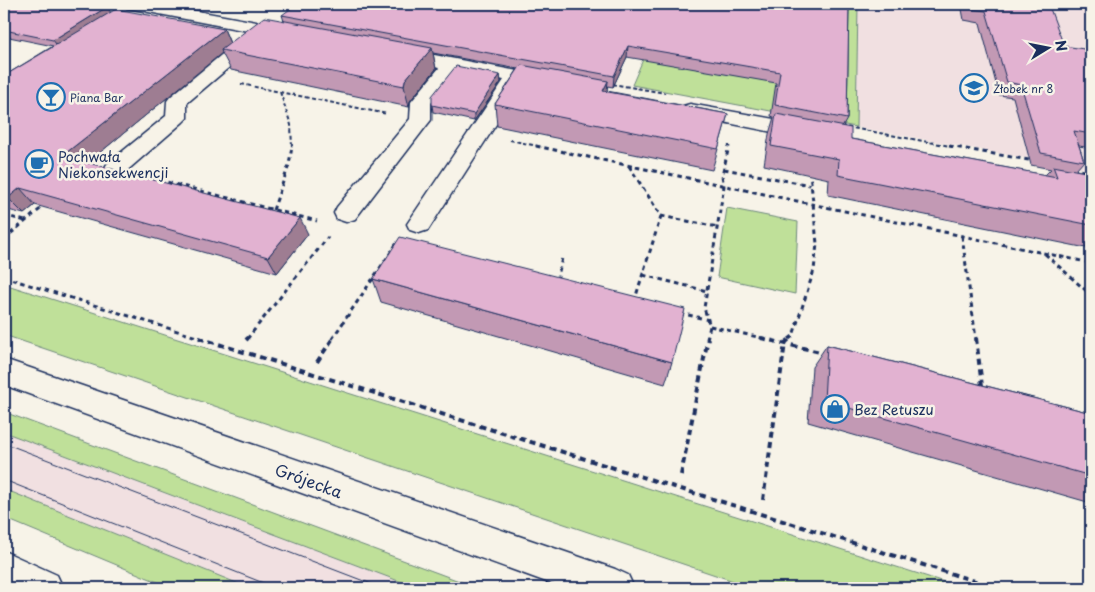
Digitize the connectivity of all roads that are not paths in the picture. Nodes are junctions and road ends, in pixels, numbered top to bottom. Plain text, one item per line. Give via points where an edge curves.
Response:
1 (137, 4) edge
2 (119, 19) edge
3 (266, 29) junction
4 (304, 36) edge
5 (380, 51) edge
6 (452, 64) junction
7 (516, 77) junction
8 (572, 87) edge
9 (674, 101) road end
10 (833, 131) edge
11 (115, 169) edge
12 (341, 219) road end
13 (419, 224) dead end
14 (4, 372) edge
15 (4, 570) edge
16 (44, 588) edge
17 (615, 588) edge

1 - 2 street
1 - 3 street
3 - 4 street
3 - 11 street via 177,101 176,118
5 - 6 street
6 - 7 street
6 - 12 street via 420,102 420,120
7 - 8 street
7 - 13 street
9 - 10 street
14 - 17 street, Grójecka
15 - 16 street

